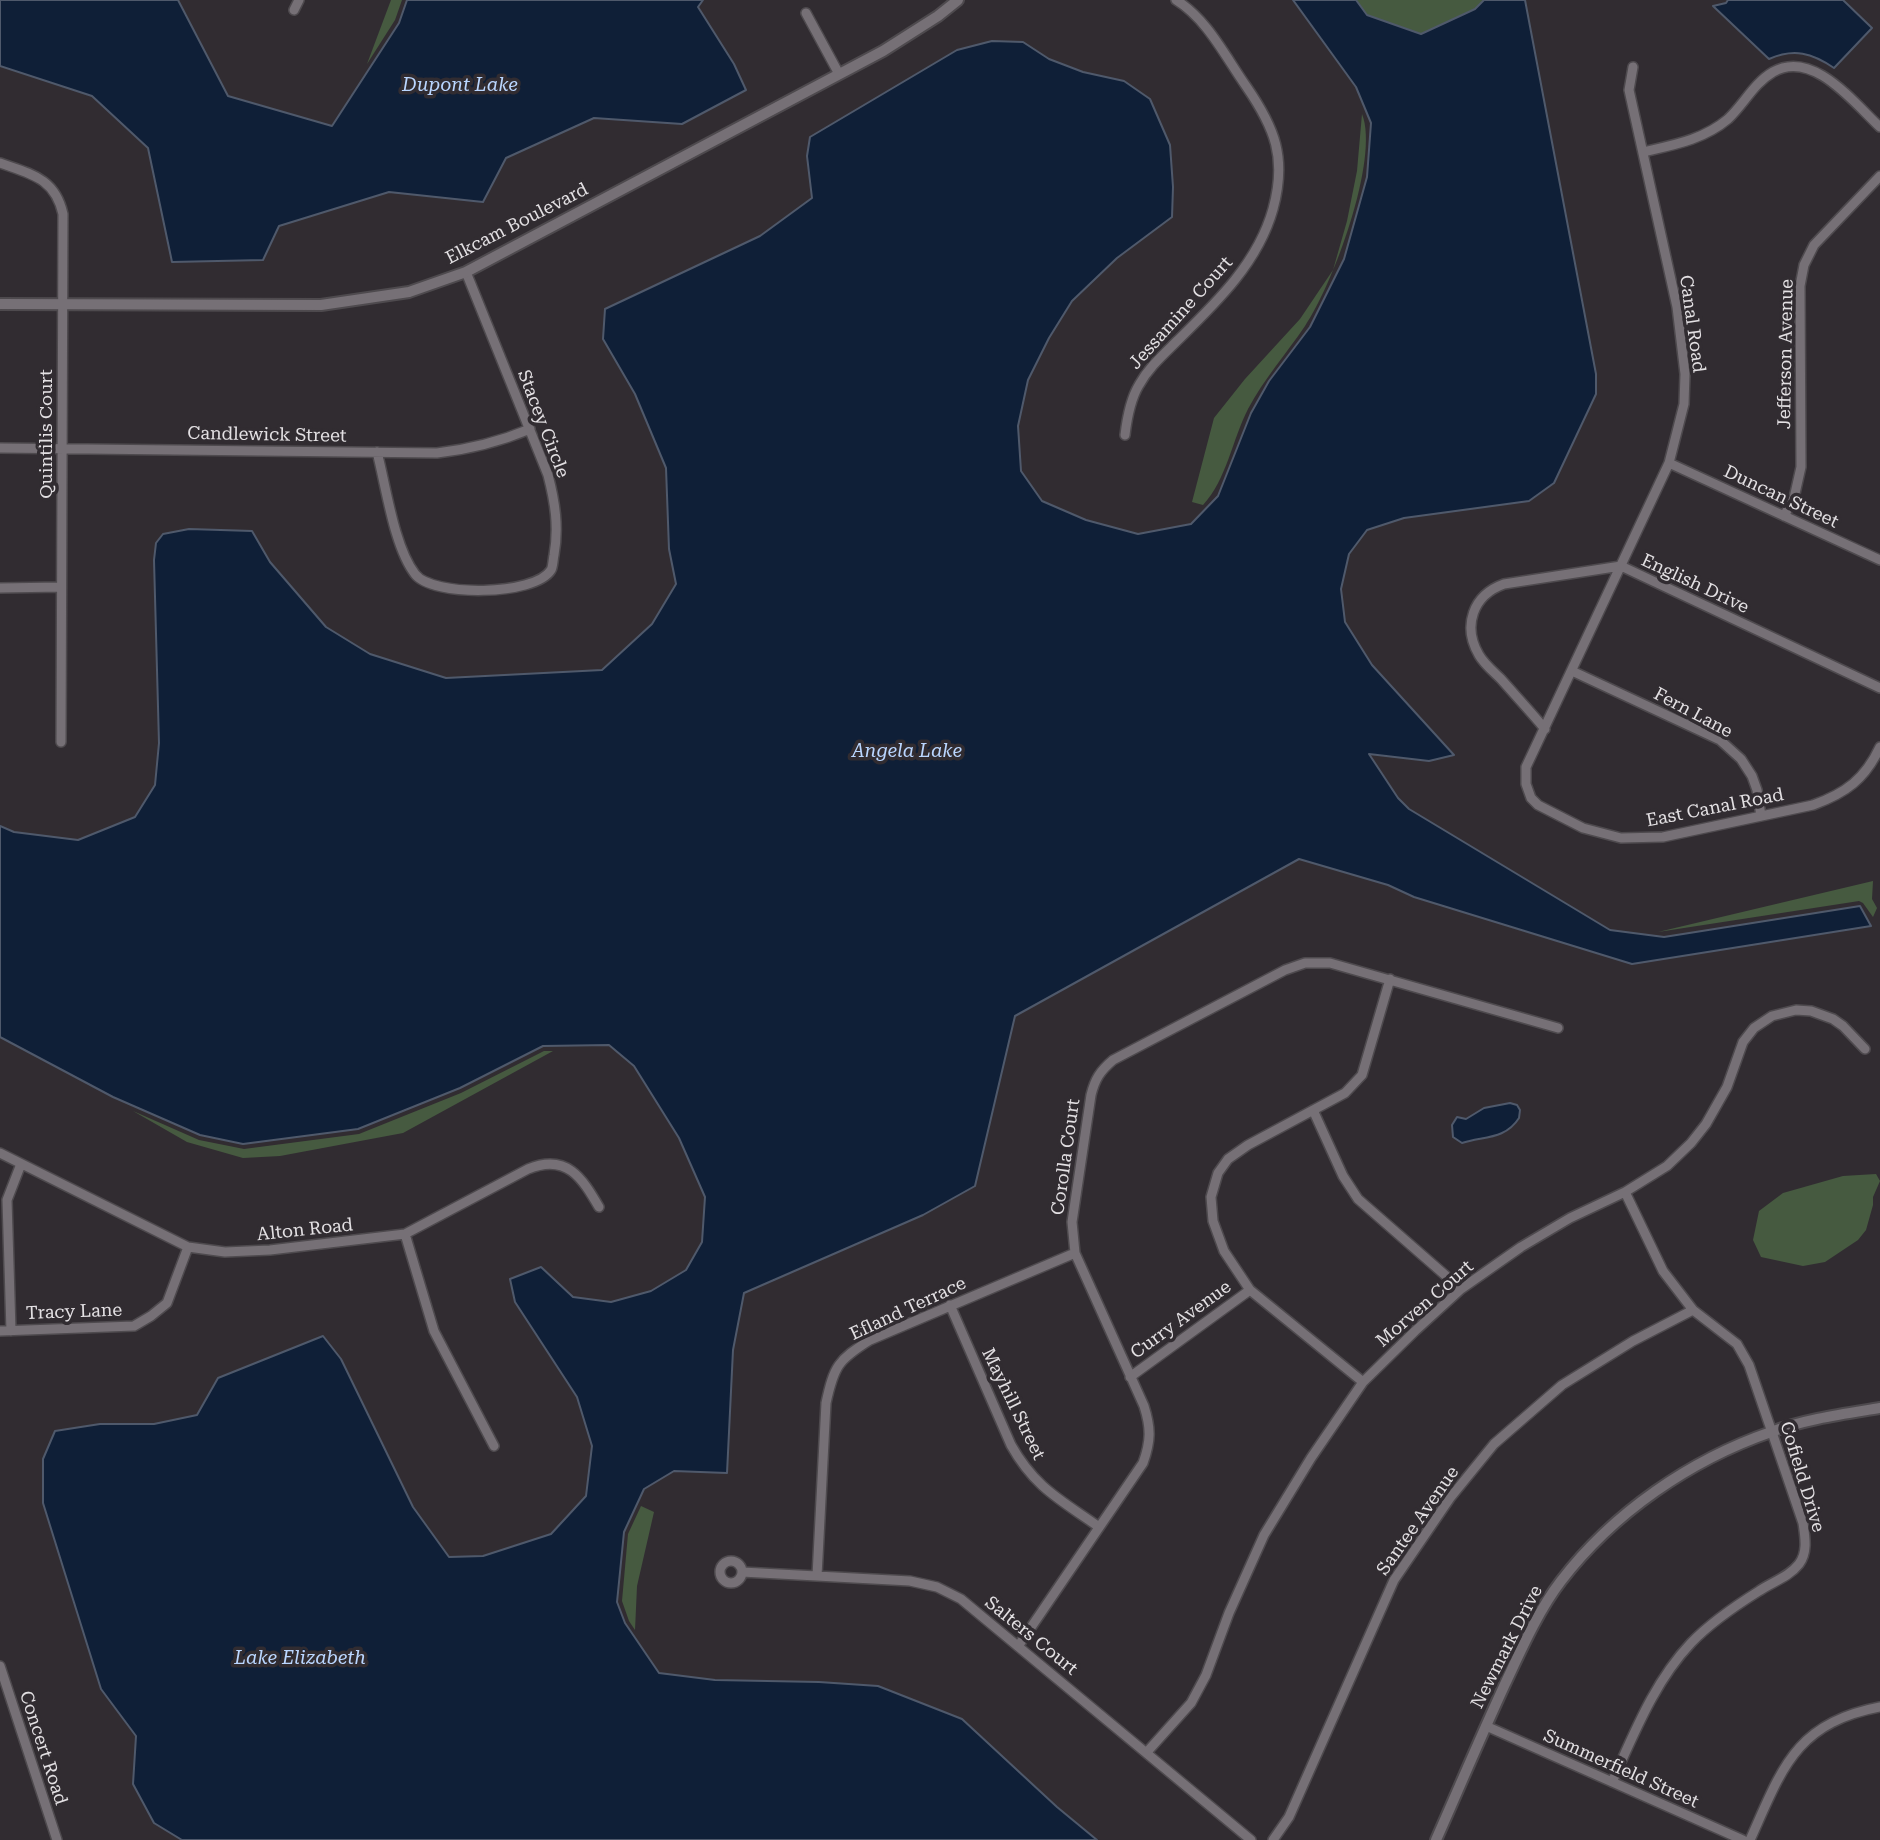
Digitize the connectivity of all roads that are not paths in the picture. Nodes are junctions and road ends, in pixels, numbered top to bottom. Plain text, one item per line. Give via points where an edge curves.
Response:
1 (299, 0) edge
2 (958, 0) edge
3 (1176, 0) edge
4 (294, 10) dead end
5 (806, 13) dead end
6 (1633, 67) dead end
7 (839, 74) junction
8 (1880, 127) edge
9 (1643, 152) junction
10 (0, 163) edge
11 (1880, 176) edge
12 (466, 272) junction
13 (0, 304) edge
14 (63, 305) junction
15 (530, 429) junction
16 (1125, 435) dead end
17 (0, 448) edge
18 (63, 448) junction
19 (377, 452) junction
20 (1669, 463) junction
21 (1784, 516) junction
22 (1880, 560) edge
23 (1621, 566) junction
24 (61, 587) junction
25 (0, 588) edge
26 (1572, 671) junction
27 (1880, 688) edge
28 (1545, 729) junction
29 (61, 743) dead end
30 (1880, 747) edge
31 (1761, 816) junction
32 (1390, 979) junction
33 (1558, 1028) dead end
34 (1865, 1049) dead end
35 (1313, 1110) junction
36 (0, 1153) edge
37 (20, 1164) junction
38 (1625, 1192) junction
39 (599, 1207) dead end
40 (405, 1234) junction
41 (188, 1247) junction
42 (1075, 1253) junction
43 (1461, 1289) junction
44 (1251, 1290) junction
45 (950, 1305) junction
46 (1693, 1310) junction
47 (0, 1331) edge
48 (11, 1331) junction
49 (1130, 1377) junction
50 (1363, 1382) junction
51 (1880, 1408) edge
52 (1773, 1431) junction
53 (494, 1446) dead end
54 (1099, 1527) junction
55 (743, 1572) dead end
56 (817, 1576) junction
57 (1019, 1645) junction
58 (0, 1665) edge
59 (1880, 1707) edge
60 (1486, 1726) junction
61 (1147, 1752) junction
62 (1612, 1782) junction
63 (57, 1840) edge
64 (1251, 1840) edge
65 (1273, 1840) edge
66 (1436, 1840) edge
67 (1743, 1840) edge
68 (1750, 1840) edge

1 - 4 street
2 - 7 street, Elkcam Boulevard via 909,36
3 - 16 street, Jessamine Court via 1205,27 1266,115 1279,157 1279,188 1267,231 1252,258 1154,361 1137,387
5 - 7 street
6 - 9 street, Canal Road via 1629,90
7 - 12 street, Elkcam Boulevard
8 - 9 street via 1825,76 1788,66 1758,84 1728,118 1707,133
9 - 20 street, Canal Road via 1683,344 1684,404
10 - 14 street, Quintilis Court via 47,183 60,201
11 - 21 street, Jefferson Avenue via 1814,244 1804,264 1800,286 1801,467 1794,498
12 - 14 street, Elkcam Boulevard via 409,292 321,305
12 - 15 street, Stacey Circle
13 - 14 street, Elkcam Boulevard
14 - 18 street, Quintilis Court
15 - 19 street, Candlewick Street via 466,450
15 - 19 street, Stacey Circle via 551,485 557,534 551,570 537,582 513,589 450,589 416,577 403,556
17 - 18 street, Candlewick Street
18 - 19 street, Candlewick Street
18 - 24 street, Quintilis Court
20 - 21 street, Duncan Street
20 - 23 street, Canal Road
21 - 22 street, Duncan Street
23 - 26 street, Canal Road
23 - 27 street, English Drive
23 - 28 street, English Drive via 1504,584 1482,597 1474,608 1471,636 1479,656
24 - 25 street
24 - 29 street, Quintilis Court
26 - 28 street, Canal Road
26 - 31 street, Fern Lane via 1720,740 1752,776
28 - 31 street, East Canal Road via 1526,767 1526,784 1538,805 1583,828 1621,838 1663,837
30 - 31 street, East Canal Road via 1871,766 1834,797
32 - 33 street, Corolla Court
32 - 35 street via 1362,1075 1345,1093
32 - 42 street, Corolla Court via 1330,963 1305,963 1113,1060 1096,1078 1091,1095 1072,1222
34 - 38 street, Morven Court via 1843,1026 1811,1011 1772,1016 1743,1042 1727,1087 1691,1143 1667,1166
35 - 43 street via 1358,1199
35 - 44 street via 1228,1158 1218,1173 1211,1196 1213,1221 1224,1251
36 - 37 street, Alton Road
37 - 41 street, Alton Road
37 - 48 street via 6,1200
38 - 43 street, Morven Court via 1521,1247
38 - 46 street, Cofield Drive via 1663,1270
39 - 40 street, Alton Road via 574,1172 544,1164 528,1168
40 - 41 street, Alton Road via 242,1252
40 - 53 street via 434,1331
41 - 48 street, Tracy Lane via 167,1303 134,1326
42 - 45 street, Efland Terrace
42 - 49 street, Corolla Court
43 - 50 street, Morven Court
44 - 49 street, Curry Avenue
44 - 50 street
45 - 54 street, Mayhill Street via 1023,1467 1038,1485
45 - 56 street, Efland Terrace via 870,1340 845,1356 832,1376 826,1403
46 - 52 street, Cofield Drive via 1737,1345
46 - 65 street, Santee Avenue via 1562,1385 1494,1444 1450,1498 1394,1580 1289,1817
47 - 48 street, Tracy Lane
49 - 54 street, Corolla Court via 1150,1426 1150,1444 1143,1463
50 - 61 street, Morven Court via 1264,1535 1191,1703
51 - 52 street, Newmark Drive
52 - 60 street, Newmark Drive via 1677,1476 1625,1514 1585,1552 1559,1583 1529,1635
52 - 62 street, Cofield Drive via 1803,1523 1806,1545 1800,1563 1718,1618 1690,1644 1656,1691
54 - 57 street, Corolla Court
55 - 56 street, Salters Court
56 - 57 street, Salters Court via 910,1581 937,1587 961,1599
57 - 61 street, Salters Court
58 - 63 street, Concert Road
59 - 68 street via 1856,1711 1802,1743 1782,1769
60 - 62 street, Summerfield Street
60 - 66 street, Newmark Drive
61 - 64 street, Salters Court
62 - 67 street, Summerfield Street

